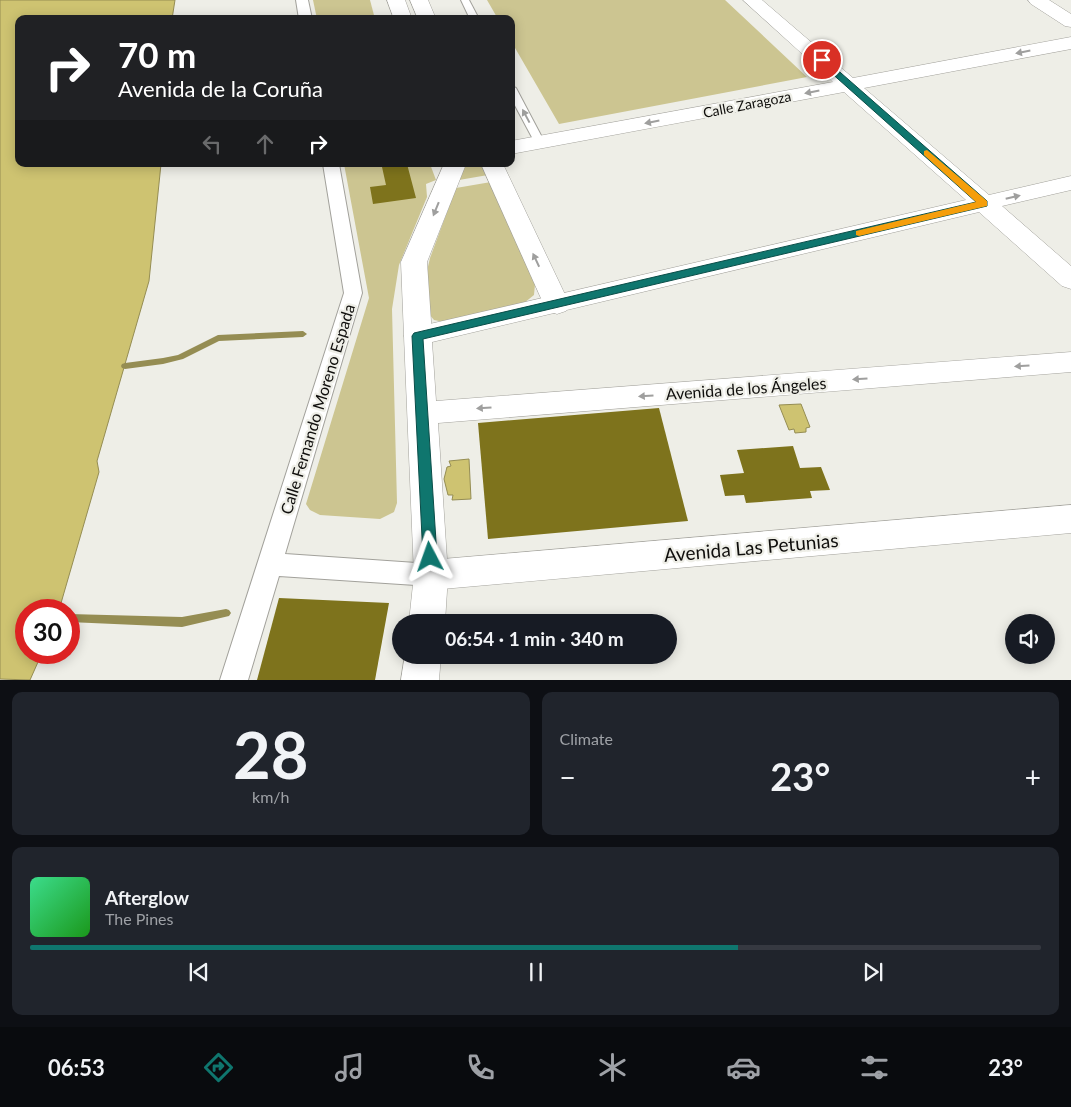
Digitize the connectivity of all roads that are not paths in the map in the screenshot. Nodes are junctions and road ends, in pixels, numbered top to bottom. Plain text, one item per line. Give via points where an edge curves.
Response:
1 (302, 0) edge
2 (396, 0) edge
3 (419, 0) edge
4 (465, 0) edge
5 (752, 0) edge
6 (1037, 0) edge
7 (305, 15) edge
8 (402, 15) edge
9 (425, 15) edge
10 (473, 15) edge
11 (1071, 22) edge
12 (1071, 43) edge
13 (850, 85) junction
14 (515, 96) edge
15 (540, 143) junction
16 (515, 147) edge
17 (332, 167) edge
18 (453, 167) edge
19 (493, 167) edge
20 (1071, 183) edge
21 (984, 204) junction
22 (1071, 280) edge
23 (557, 304) junction
24 (418, 336) junction
25 (1071, 362) edge
26 (421, 413) junction
27 (1071, 519) edge
28 (269, 564) junction
29 (431, 575) junction
30 (428, 614) edge
31 (422, 664) edge
32 (234, 680) edge
33 (420, 680) edge

1 - 7 street
2 - 8 street
3 - 9 street
4 - 10 lane
5 - 13 street
6 - 11 street
12 -> 13 street, Calle Zaragoza
13 -> 15 street, Calle Zaragoza
13 - 21 street
15 -> 14 lane
15 - 16 street, Calle Zaragoza
17 - 28 street, Calle Fernando Moreno Espada via 353,293
18 -> 24 street via 414,262
23 -> 19 street
21 -> 20 street
21 - 22 street
21 - 23 street
23 - 24 street
24 - 26 street
25 -> 26 street, Avenida de los Ángeles
26 - 29 street
27 - 29 street, Avenida Las Petunias
28 - 29 street
28 - 32 street, Calle Fernando Moreno Espada
29 - 30 street
31 - 33 street

